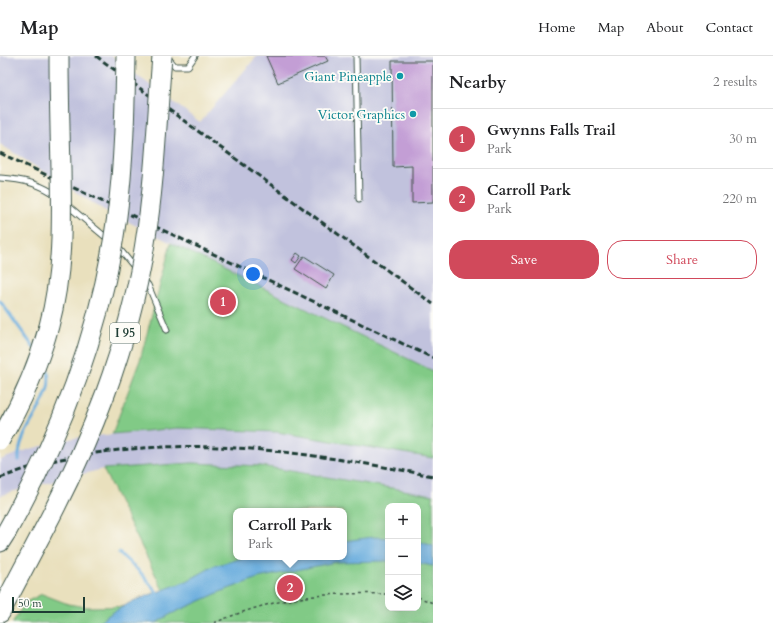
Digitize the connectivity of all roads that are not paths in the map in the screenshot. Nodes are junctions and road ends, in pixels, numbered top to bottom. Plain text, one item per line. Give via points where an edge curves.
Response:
1 (59, 56) edge
2 (126, 56) edge
3 (158, 56) edge
4 (162, 56) edge
5 (167, 56) edge
6 (196, 56) edge
7 (356, 56) edge
8 (157, 117) junction
9 (0, 178) edge
10 (359, 199) dead end
11 (167, 330) dead end
12 (0, 440) edge
13 (2, 530) edge
14 (41, 535) junction
15 (0, 598) edge
16 (0, 612) edge

1 - 12 highway, bridge via 62,235 55,294 49,325 27,388
2 - 13 highway, I 95, bridge via 123,142 116,218 101,300 78,376
3 - 8 highway, I 95, bridge
4 - 8 highway, bridge
5 - 6 lane via 175,66 182,67 188,66
7 - 10 lane
8 - 14 highway, I 95, bridge via 155,166 146,237 124,338 110,386 98,415
9 - 11 lane via 44,187 123,251 148,285
14 - 15 highway, I 95
14 - 16 highway

